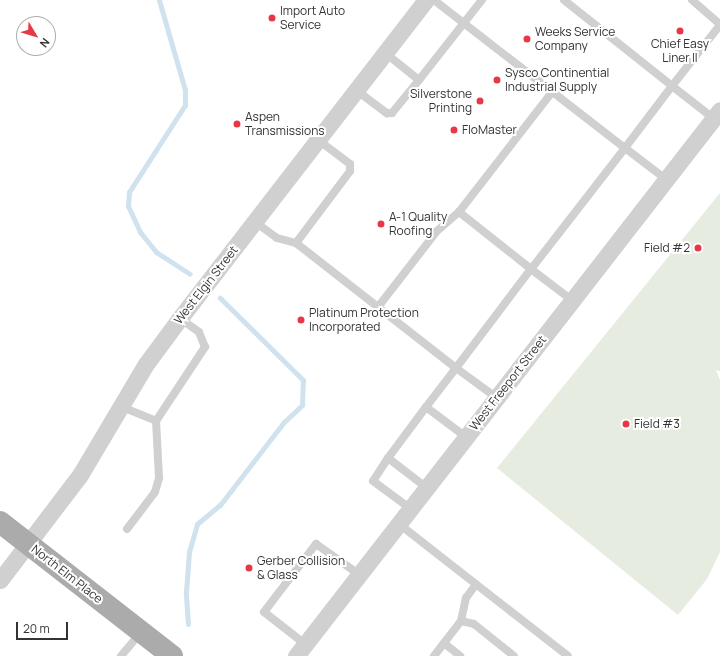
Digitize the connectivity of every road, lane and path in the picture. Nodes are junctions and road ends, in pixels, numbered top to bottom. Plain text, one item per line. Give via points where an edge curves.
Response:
1 (426, 0) edge
2 (434, 0) edge
3 (482, 0) edge
4 (564, 0) edge
5 (692, 0) edge
6 (464, 23) junction
7 (720, 25) edge
8 (385, 52) junction
9 (419, 80) junction
10 (672, 86) junction
11 (356, 90) junction
12 (553, 91) junction
13 (717, 114) edge
14 (318, 140) junction
15 (625, 148) junction
16 (667, 180) junction
17 (459, 212) junction
18 (255, 222) junction
19 (296, 243) junction
20 (532, 269) junction
21 (573, 301) junction
22 (378, 306) junction
23 (180, 318) junction
24 (456, 368) junction
25 (497, 398) junction
26 (122, 407) junction
27 (426, 407) junction
28 (156, 421) junction
29 (466, 437) junction
30 (388, 458) junction
31 (427, 488) junction
32 (411, 509) junction
33 (0, 522) edge
34 (399, 524) junction
35 (128, 529) dead end
36 (29, 545) junction
37 (360, 575) junction
38 (0, 580) edge
39 (476, 584) junction
40 (461, 621) junction
41 (141, 632) junction
42 (444, 643) junction
43 (300, 650) edge
44 (121, 656) edge
45 (172, 656) edge
46 (434, 656) edge
47 (460, 656) edge
48 (514, 656) edge
49 (568, 656) edge

1 - 8 street, West Elgin Street
2 - 6 lane
3 - 6 lane
4 - 10 lane
5 - 7 lane
6 - 9 lane
6 - 12 lane
7 - 10 lane
8 - 9 lane
8 - 11 street, West Elgin Street
9 - 11 lane via 392,113 387,114
10 - 13 lane
10 - 15 lane
11 - 14 street, West Elgin Street
12 - 15 lane
12 - 17 lane
13 - 16 street, West Freeport Street
14 - 18 street, West Elgin Street
14 - 19 lane via 350,164 350,171
15 - 16 lane
15 - 20 lane
16 - 21 street, West Freeport Street
17 - 20 lane
17 - 22 lane via 437,231
18 - 19 lane via 277,238
18 - 23 street, West Elgin Street
19 - 22 lane
20 - 21 lane
20 - 24 lane
21 - 25 street, West Freeport Street
22 - 24 lane
23 - 26 street, West Elgin Street via 146,364
23 - 28 lane via 199,332 205,347
24 - 25 lane
24 - 27 lane
25 - 29 street, West Freeport Street
26 - 28 lane
26 - 36 street, West Elgin Street via 80,475
27 - 29 lane
27 - 30 lane
28 - 35 lane via 159,478 155,492
29 - 31 street, West Freeport Street
30 - 31 lane
30 - 32 lane via 373,481
31 - 32 street, West Freeport Street
32 - 34 street, West Freeport Street
33 - 36 main road, North Elm Place
34 - 37 street, West Freeport Street
34 - 39 lane
36 - 38 street, West Elgin Street
36 - 41 main road, North Elm Place
37 - 43 street, West Freeport Street
37 - 43 lane via 316,544 264,612
39 - 40 lane via 466,598
39 - 49 lane
40 - 42 lane
40 - 48 lane via 474,624
41 - 44 lane
41 - 45 main road, North Elm Place
42 - 46 lane
42 - 47 lane

